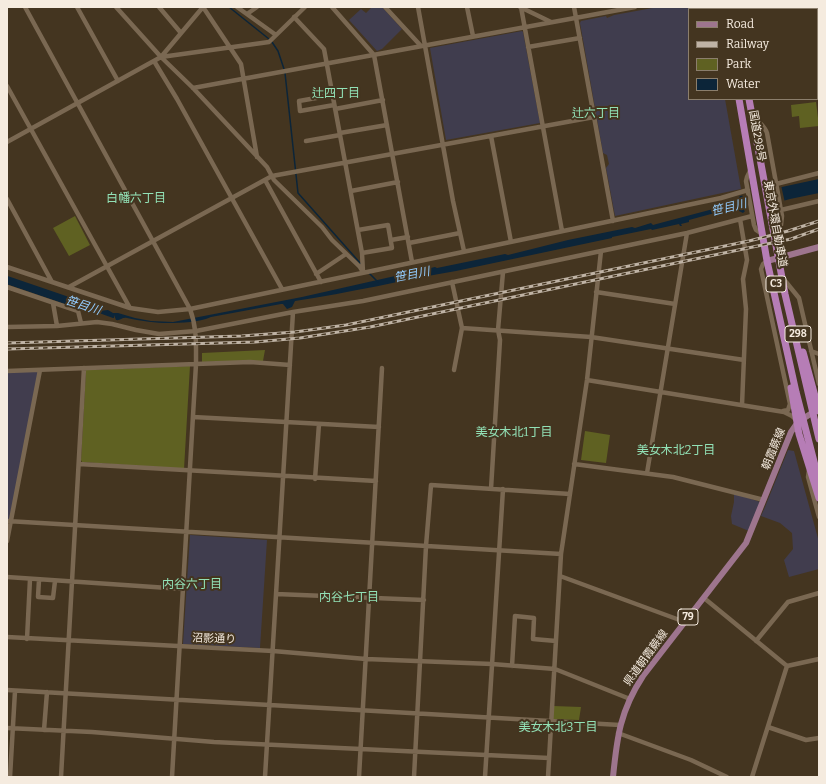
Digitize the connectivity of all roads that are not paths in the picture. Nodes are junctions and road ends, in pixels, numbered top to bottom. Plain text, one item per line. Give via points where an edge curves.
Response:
1 (25, 7) edge
2 (77, 7) edge
3 (116, 7) edge
4 (159, 7) edge
5 (203, 7) edge
6 (237, 7) edge
7 (257, 7) edge
8 (305, 7) edge
9 (332, 7) edge
10 (385, 7) edge
11 (418, 7) edge
12 (468, 7) edge
13 (520, 7) edge
14 (574, 7) edge
15 (635, 7) edge
16 (622, 8) edge
17 (247, 14) junction
18 (294, 17) junction
19 (576, 17) junction
20 (551, 22) junction
21 (525, 27) junction
22 (181, 33) junction
23 (276, 35) junction
24 (473, 36) junction
25 (580, 38) junction
26 (423, 45) junction
27 (528, 47) junction
28 (230, 48) junction
29 (374, 55) junction
30 (161, 57) junction
31 (154, 61) junction
32 (327, 64) junction
33 (244, 79) junction
34 (118, 80) junction
35 (7, 86) edge
36 (193, 88) junction
37 (333, 95) junction
38 (383, 100) junction
39 (739, 100) edge
40 (743, 100) edge
41 (750, 100) edge
42 (750, 100) edge
43 (77, 103) junction
44 (335, 107) junction
45 (754, 116) junction
46 (594, 117) junction
47 (387, 124) junction
48 (543, 126) junction
49 (30, 129) junction
50 (340, 134) junction
51 (491, 136) junction
52 (306, 141) dead end
53 (7, 142) edge
54 (443, 144) junction
55 (392, 154) junction
56 (257, 157) junction
57 (345, 163) junction
58 (819, 173) edge
59 (272, 176) junction
60 (265, 180) junction
61 (398, 182) junction
62 (776, 185) junction
63 (351, 191) junction
64 (750, 191) junction
65 (232, 198) junction
66 (7, 199) edge
67 (819, 202) edge
68 (781, 208) junction
69 (754, 213) junction
70 (740, 219) junction
71 (613, 220) junction
72 (358, 230) junction
73 (562, 231) junction
74 (776, 232) junction
75 (460, 233) junction
76 (687, 233) junction
77 (408, 237) junction
78 (391, 240) junction
79 (154, 242) junction
80 (511, 242) junction
81 (409, 243) junction
82 (819, 247) edge
83 (601, 250) junction
84 (464, 251) junction
85 (768, 252) junction
86 (362, 253) junction
87 (346, 254) junction
88 (780, 257) junction
89 (767, 261) junction
90 (412, 262) junction
91 (7, 267) edge
92 (107, 267) junction
93 (363, 272) junction
94 (503, 272) junction
95 (316, 274) junction
96 (52, 282) junction
97 (321, 282) junction
98 (452, 282) junction
99 (786, 282) junction
100 (7, 287) edge
101 (69, 287) junction
102 (282, 289) junction
103 (596, 292) junction
104 (785, 294) junction
105 (53, 303) junction
106 (675, 304) junction
107 (130, 308) junction
108 (191, 310) junction
109 (293, 312) junction
110 (81, 324) junction
111 (57, 326) junction
112 (7, 327) edge
113 (462, 328) junction
114 (196, 329) junction
115 (498, 330) junction
116 (591, 337) junction
117 (667, 349) junction
118 (811, 351) junction
119 (819, 354) edge
120 (744, 360) junction
121 (819, 363) edge
122 (196, 364) junction
123 (290, 365) junction
124 (84, 368) junction
125 (382, 368) dead end
126 (40, 370) junction
127 (454, 370) dead end
128 (7, 371) edge
129 (816, 373) junction
130 (587, 380) junction
131 (786, 384) junction
132 (819, 384) edge
133 (661, 392) junction
134 (796, 392) junction
135 (742, 406) junction
136 (777, 411) junction
137 (817, 411) edge
138 (193, 417) junction
139 (801, 420) junction
140 (286, 422) junction
141 (319, 424) junction
142 (379, 427) junction
143 (819, 428) edge
144 (819, 440) edge
145 (812, 453) junction
146 (78, 464) junction
147 (574, 464) junction
148 (819, 468) edge
149 (190, 471) junction
150 (647, 473) junction
151 (283, 477) junction
152 (315, 479) junction
153 (376, 481) junction
154 (819, 481) edge
155 (491, 488) junction
156 (503, 489) junction
157 (570, 494) junction
158 (819, 498) edge
159 (763, 502) junction
160 (819, 517) edge
161 (9, 521) edge
162 (75, 525) junction
163 (186, 531) junction
164 (280, 537) junction
165 (7, 541) edge
166 (372, 543) junction
167 (426, 546) junction
168 (498, 550) junction
169 (561, 554) junction
170 (560, 576) junction
171 (7, 577) edge
172 (30, 579) junction
173 (39, 580) junction
174 (54, 581) junction
175 (72, 582) junction
176 (182, 589) junction
177 (819, 593) edge
178 (276, 594) junction
179 (369, 597) junction
180 (704, 598) junction
181 (424, 600) junction
182 (685, 622) junction
183 (7, 637) edge
184 (27, 639) junction
185 (69, 641) junction
186 (556, 641) junction
187 (756, 641) junction
188 (179, 647) junction
189 (273, 651) junction
190 (366, 659) junction
191 (819, 659) edge
192 (421, 661) junction
193 (492, 664) junction
194 (512, 666) junction
195 (787, 666) junction
196 (555, 669) junction
197 (7, 690) edge
198 (15, 691) junction
199 (47, 692) junction
200 (66, 694) junction
201 (630, 699) junction
202 (176, 700) junction
203 (270, 705) junction
204 (363, 711) junction
205 (418, 714) junction
206 (488, 718) junction
207 (551, 722) junction
208 (620, 725) junction
209 (768, 727) junction
210 (7, 728) edge
211 (13, 728) junction
212 (44, 730) junction
213 (64, 731) junction
214 (618, 733) junction
215 (819, 738) edge
216 (174, 739) junction
217 (267, 744) junction
218 (361, 749) junction
219 (416, 751) junction
220 (486, 755) junction
221 (549, 758) junction
222 (719, 775) edge
223 (10, 777) edge
224 (61, 777) edge
225 (172, 777) edge
226 (265, 777) edge
227 (359, 777) edge
228 (414, 777) edge
229 (485, 777) edge
230 (548, 777) edge
231 (613, 777) edge
232 (727, 777) edge
233 (752, 777) edge

1 - 43 street
2 - 34 street
3 - 30 street
4 - 22 street
5 - 22 street
5 - 28 street
6 - 17 street
7 - 17 street
8 - 18 street
9 - 29 street
10 - 26 street
11 - 26 street
12 - 24 street
13 - 20 street
13 - 21 street
14 - 19 street
15 - 16 street
16 - 19 street
17 - 23 street
18 - 23 street
18 - 32 street via 324,50
19 - 20 street
19 - 25 street
20 - 21 street
21 - 24 street
21 - 27 street
22 - 30 street
23 - 28 street via 269,42
24 - 26 street
25 - 27 street
25 - 46 street
26 - 29 street
26 - 54 street
27 - 48 street
28 - 30 street
28 - 33 street via 241,64
29 - 32 street
29 - 38 street
30 - 31 street
30 - 36 street
31 - 34 street
31 - 65 street
32 - 33 street
32 - 37 street
33 - 36 street
33 - 56 street
34 - 43 street
35 - 49 street
36 - 56 street
37 - 44 street
37 - 44 street via 299,101 300,111
38 - 44 street
38 - 47 street
39 - 64 highway, 国道298号 / 298 via 751,169
40 - 85 highway, 東京外環自動車道 / C3
41 - 45 highway, 国道298号 / 298
42 - 104 highway, 東京外環自動車道 / C3
43 - 49 street
43 - 79 street
44 - 50 street
45 - 62 street via 766,129
45 - 74 highway, 国道298号 / 298
46 - 48 street
46 - 71 street
47 - 50 street
47 - 55 street
48 - 51 street
48 - 73 street
49 - 53 street
49 - 92 street
50 - 52 street
50 - 57 street
51 - 54 street
51 - 80 street
54 - 55 street
54 - 75 street
55 - 57 street
55 - 61 street
56 - 59 street via 267,166
57 - 59 street
57 - 63 street
58 - 62 street
59 - 60 street
59 - 87 street
60 - 65 street
60 - 95 street
61 - 63 street
61 - 77 street
62 - 68 street
63 - 72 street
64 - 69 highway, 国道298号 / 298
64 - 71 street
65 - 79 street
65 - 102 street
66 - 96 street
67 - 68 street
68 - 74 street via 782,220
69 - 70 street
69 - 89 highway, 国道298号 / 298 via 762,234
70 - 76 street
70 - 120 street via 747,260 743,279 746,309
71 - 73 street
72 - 78 street via 388,225
72 - 86 street
73 - 80 street
74 - 88 highway, 国道298号 / 298
75 - 81 street
75 - 84 street
76 - 83 street
76 - 106 street
77 - 78 street
77 - 81 street
78 - 86 street via 392,248
79 - 92 street
79 - 108 street
80 - 84 street
81 - 90 street
82 - 88 main road
83 - 94 street
83 - 103 street
84 - 90 street
85 - 148 highway, 東京外環自動車道 / C3
85 - 158 highway via 799,434
86 - 93 street
87 - 93 street
87 - 95 street
88 - 89 main road
88 - 99 highway, 国道298号 / 298
89 - 131 street via 762,269
89 - 134 highway, 国道298号 / 298
90 - 93 street
91 - 96 street
92 - 101 street
92 - 107 street
93 - 97 street
94 - 98 street
94 - 115 street
95 - 97 street
96 - 101 street
97 - 102 street
98 - 109 street
98 - 113 street
99 - 118 street via 799,298
99 - 137 highway, 国道298号 / 298
100 - 105 street
101 - 107 street
102 - 108 street
103 - 106 street
103 - 116 street
104 - 137 highway
104 - 144 highway, 東京外環自動車道 / C3
105 - 110 street via 78,311
105 - 111 street
106 - 117 street
107 - 108 street via 158,312
108 - 114 street
109 - 114 street
109 - 123 street
110 - 111 street
110 - 114 street via 104,322 159,334
111 - 112 street
113 - 115 street
113 - 127 street
114 - 122 street
115 - 116 street
115 - 155 street via 500,340
116 - 117 street
116 - 130 street
117 - 120 street
117 - 133 street
118 - 119 street
118 - 129 street
120 - 135 street
121 - 129 street
122 - 123 street via 250,362
122 - 124 street
122 - 138 street
123 - 140 street
124 - 126 street
124 - 146 street
125 - 142 street
126 - 128 street
126 - 161 street
129 - 132 street
130 - 133 street
130 - 147 street
131 - 134 street
131 - 136 street via 790,408
133 - 135 street
133 - 150 street
134 - 139 highway, 国道298号 / 298
135 - 136 street
136 - 139 street
137 - 139 main road, 朝霞蕨線 / 79
137 - 143 highway, 国道298号 / 298
138 - 140 street
138 - 149 street
139 - 145 highway, 国道298号 / 298
139 - 159 main road, 朝霞蕨線 / 79 via 789,436
140 - 141 street
140 - 151 street
141 - 142 street
141 - 152 street
142 - 153 street
145 - 154 highway, 国道298号 / 298
145 - 160 street via 808,476
146 - 149 street
146 - 162 street
147 - 150 street
147 - 157 street
149 - 151 street
149 - 163 street
150 - 159 street via 673,477
151 - 152 street
151 - 164 street
152 - 153 street
153 - 166 street
155 - 156 street
155 - 167 street via 431,485
156 - 157 street
156 - 168 street
157 - 169 street
159 - 180 main road, 県道朝霞蕨線 / 79 via 746,543
161 - 162 street
161 - 165 street
162 - 163 street
162 - 175 street
163 - 164 street
163 - 176 street
164 - 166 street
164 - 178 street
166 - 167 street
166 - 179 street
167 - 168 street
167 - 181 street
168 - 169 street
168 - 193 street
169 - 170 street
170 - 182 street
170 - 186 street
171 - 172 street
172 - 173 street
172 - 184 street
173 - 174 street
173 - 174 street via 38,597 53,598
174 - 175 street
175 - 176 street
175 - 185 street
176 - 188 street
177 - 187 street via 788,602
178 - 179 street
178 - 189 street
179 - 181 street
179 - 190 street
180 - 182 main road, 県道朝霞蕨線 / 79
180 - 187 street
181 - 192 street
182 - 201 main road, 県道朝霞蕨線 / 79 via 643,676
183 - 184 street, 沼影通り
184 - 185 street, 沼影通り
185 - 188 street, 沼影通り
185 - 200 street
186 - 194 street via 533,639 534,618 515,616
186 - 196 street
187 - 195 street
188 - 189 street, 沼影通り
188 - 202 street
189 - 190 street, 沼影通り
189 - 203 street
190 - 192 street, 沼影通り
190 - 204 street
191 - 195 street
192 - 193 street, 沼影通り
192 - 205 street
193 - 194 street, 沼影通り
193 - 206 street
194 - 196 street, 沼影通り
195 - 209 street
196 - 201 street, 沼影通り
196 - 207 street
197 - 198 street
198 - 199 street
198 - 211 street
199 - 200 street
199 - 212 street
200 - 202 street
200 - 213 street
201 - 208 main road, 県道朝霞蕨線 / 79
202 - 203 street
202 - 216 street
203 - 204 street
203 - 217 street
204 - 205 street
204 - 218 street
205 - 206 street
205 - 219 street
206 - 207 street
206 - 220 street
207 - 208 street
207 - 221 street
208 - 214 main road, 県道朝霞蕨線 / 79
209 - 215 street via 806,740
209 - 233 street
210 - 211 street
211 - 212 street
211 - 223 street
212 - 213 street
213 - 216 street
213 - 224 street
214 - 222 street via 691,760
214 - 231 main road, 県道朝霞蕨線 / 79
216 - 217 street
216 - 225 street
217 - 218 street
217 - 226 street
218 - 219 street
218 - 227 street
219 - 220 street
219 - 228 street
220 - 221 street
220 - 229 street
221 - 230 street
222 - 232 street

